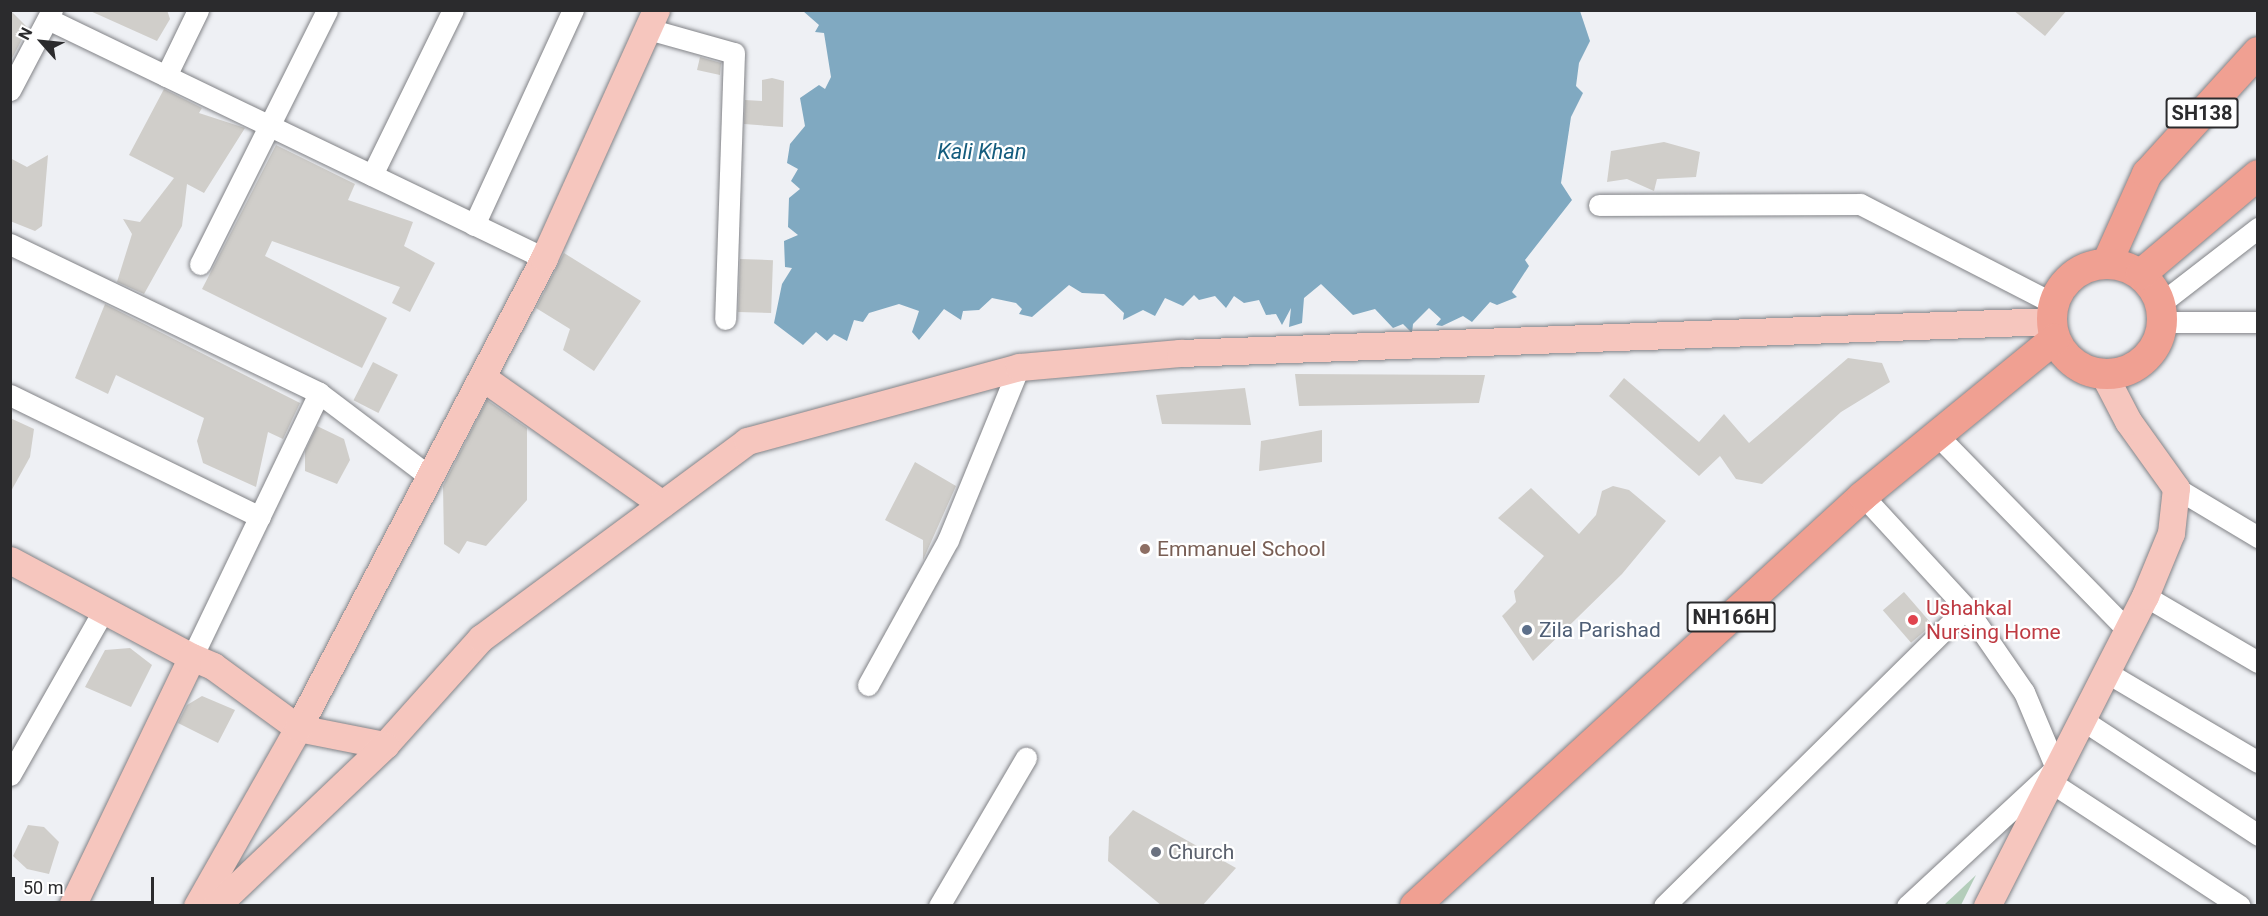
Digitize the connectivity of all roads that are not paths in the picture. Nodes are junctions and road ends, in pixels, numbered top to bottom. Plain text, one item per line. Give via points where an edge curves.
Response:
1 (198, 10) edge
2 (327, 10) edge
3 (453, 10) edge
4 (573, 10) edge
5 (50, 15) edge
6 (652, 20) edge
7 (2258, 52) edge
8 (166, 76) junction
9 (10, 90) edge
10 (271, 127) junction
11 (2258, 175) edge
12 (372, 176) junction
13 (1599, 205) dead end
14 (474, 225) junction
15 (2258, 228) edge
16 (10, 244) edge
17 (544, 258) junction
18 (2107, 263) junction
19 (200, 264) dead end
20 (2141, 274) junction
21 (2162, 312) junction
22 (725, 319) dead end
23 (2053, 321) junction
24 (2258, 322) edge
25 (1019, 367) junction
26 (2103, 374) junction
27 (482, 377) junction
28 (319, 393) junction
29 (10, 395) edge
30 (1938, 435) junction
31 (430, 477) junction
32 (2176, 488) junction
33 (1863, 496) junction
34 (662, 504) junction
35 (260, 517) junction
36 (2258, 537) edge
37 (10, 560) edge
38 (2145, 596) junction
39 (1966, 608) junction
40 (102, 613) junction
41 (2127, 630) junction
42 (192, 657) junction
43 (2258, 662) edge
44 (2106, 672) junction
45 (868, 685) dead end
46 (2081, 719) junction
47 (298, 728) junction
48 (385, 745) junction
49 (1026, 758) dead end
50 (2258, 762) edge
51 (10, 775) edge
52 (2052, 775) junction
53 (2258, 835) edge
54 (1991, 904) edge
55 (72, 906) edge
56 (196, 906) edge
57 (216, 906) edge
58 (939, 906) edge
59 (1415, 906) edge
60 (1664, 906) edge
61 (1906, 906) edge
62 (2240, 906) edge

1 - 8 street
2 - 10 street
3 - 12 street
4 - 14 street
5 - 8 street
5 - 9 street
6 - 17 main road
6 - 22 street via 734,53
7 - 18 highway, SH138 via 2147,174
8 - 10 street
10 - 12 street
10 - 19 street
11 - 20 highway
12 - 14 street
13 - 23 street via 1860,204
14 - 17 street
15 - 21 street
16 - 28 street
17 - 27 main road
18 - 20 highway
18 - 23 highway via 2074,274
20 - 21 highway
21 - 24 street
21 - 26 highway via 2148,356 2134,368
23 - 25 main road via 1180,353
23 - 26 highway via 2079,367
23 - 30 highway, NH166H
25 - 34 main road via 747,441
25 - 45 street via 948,540
26 - 32 main road via 2128,421
27 - 31 main road
27 - 34 main road
28 - 31 street
28 - 35 street
29 - 35 street
30 - 33 highway, NH166H
30 - 41 street
31 - 47 main road
32 - 36 street
32 - 38 main road via 2171,533
33 - 39 street
33 - 59 highway, NH166H
34 - 48 main road via 481,638
35 - 42 street
37 - 40 main road
38 - 41 main road
38 - 43 street
39 - 52 street via 2024,692
39 - 60 street
40 - 42 main road
40 - 51 street
41 - 44 main road
42 - 47 main road via 213,666
42 - 55 main road
44 - 46 main road
44 - 50 street
46 - 52 main road
46 - 53 street
47 - 48 main road
47 - 56 main road
48 - 57 main road
49 - 58 street
52 - 54 main road
52 - 61 street
52 - 62 street

